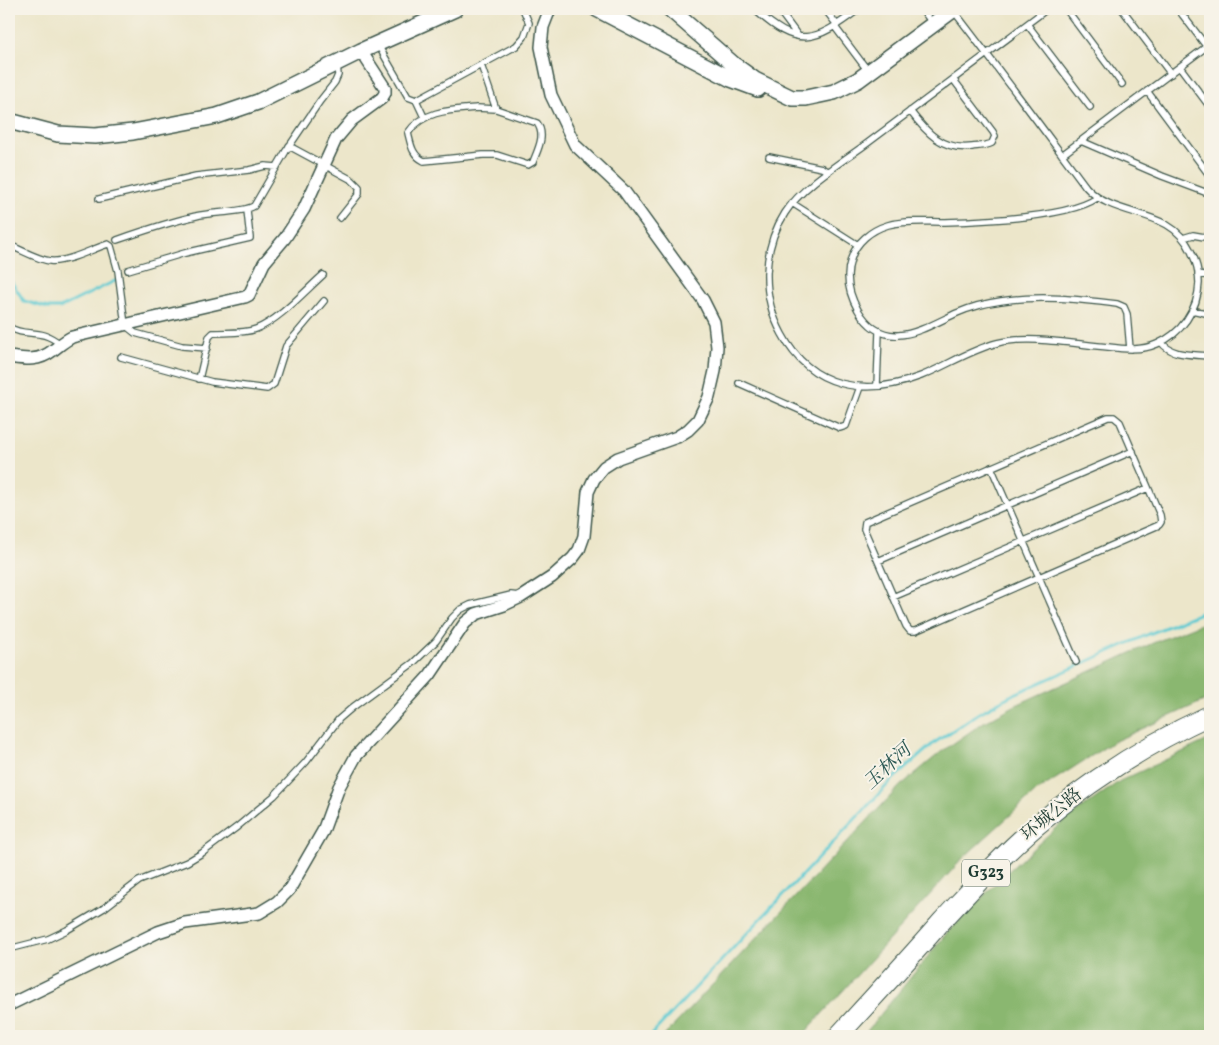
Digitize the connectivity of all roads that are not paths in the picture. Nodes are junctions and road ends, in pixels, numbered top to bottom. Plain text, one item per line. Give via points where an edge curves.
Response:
1 (455, 9) edge
2 (523, 9) edge
3 (550, 9) edge
4 (596, 9) edge
5 (670, 9) edge
6 (754, 9) edge
7 (778, 9) edge
8 (825, 9) edge
9 (859, 9) edge
10 (922, 9) edge
11 (953, 9) edge
12 (1047, 9) edge
13 (1066, 9) edge
14 (1122, 9) edge
15 (1178, 9) edge
16 (933, 24) junction
17 (1027, 24) junction
18 (836, 26) junction
19 (798, 36) junction
20 (377, 43) junction
21 (1208, 45) edge
22 (361, 51) junction
23 (987, 54) junction
24 (722, 55) junction
25 (336, 63) junction
26 (481, 65) junction
27 (1180, 67) junction
28 (712, 69) junction
29 (869, 72) junction
30 (1171, 74) junction
31 (953, 79) junction
32 (1122, 84) dead end
33 (1147, 91) junction
34 (792, 98) junction
35 (416, 100) junction
36 (1090, 107) dead end
37 (1210, 107) edge
38 (496, 109) junction
39 (910, 111) junction
40 (424, 117) junction
41 (9, 121) edge
42 (1081, 141) junction
43 (289, 146) junction
44 (1062, 155) junction
45 (769, 157) dead end
46 (324, 165) junction
47 (277, 167) junction
48 (828, 172) junction
49 (1210, 176) edge
50 (1210, 194) edge
51 (1097, 198) junction
52 (99, 199) dead end
53 (792, 203) junction
54 (247, 210) junction
55 (340, 218) dead end
56 (1183, 238) junction
57 (1210, 238) edge
58 (117, 240) dead end
59 (858, 244) junction
60 (9, 245) edge
61 (128, 270) dead end
62 (1198, 274) junction
63 (323, 275) dead end
64 (1210, 276) edge
65 (324, 301) dead end
66 (1192, 310) junction
67 (1210, 314) edge
68 (125, 325) junction
69 (9, 327) edge
70 (879, 332) junction
71 (1161, 342) junction
72 (60, 344) junction
73 (207, 348) junction
74 (1130, 349) junction
75 (1210, 356) edge
76 (9, 357) edge
77 (122, 357) dead end
78 (199, 379) junction
79 (739, 383) dead end
80 (877, 386) junction
81 (860, 387) junction
82 (1133, 452) junction
83 (991, 467) junction
84 (1148, 488) junction
85 (1008, 505) junction
86 (1023, 542) junction
87 (878, 561) junction
88 (1039, 577) junction
89 (520, 597) junction
90 (893, 597) junction
91 (1076, 662) dead end
92 (1210, 716) edge
93 (9, 949) edge
94 (9, 1005) edge
95 (838, 1036) edge

1 - 20 main road
2 - 26 lane via 529,23 524,37 516,46
3 - 89 street via 543,27 541,47 551,95 572,139 579,150 624,191 703,300 714,322 717,353 711,391 698,420 677,437 618,458 604,467 588,492 584,536 579,550 566,566
4 - 28 main road
5 - 24 main road
6 - 19 lane via 779,30
7 - 19 lane
8 - 18 lane
9 - 18 lane
10 - 16 lane
11 - 16 main road
11 - 23 lane
12 - 17 lane
13 - 32 lane
14 - 30 lane
15 - 21 lane
16 - 29 main road
17 - 23 lane
17 - 36 lane
18 - 19 lane via 813,36
18 - 29 lane
20 - 22 main road
20 - 35 lane via 408,97
21 - 27 lane
22 - 25 main road
22 - 46 street via 385,93 342,130
23 - 31 lane
23 - 44 lane
24 - 28 main road via 723,66 718,70
24 - 34 main road via 755,80
25 - 41 main road via 244,107 217,116 133,132 96,136 58,134
25 - 43 lane via 338,74 335,82
26 - 35 lane
26 - 38 lane
27 - 30 lane
27 - 37 lane
28 - 34 main road via 751,87
29 - 34 main road via 834,92
30 - 33 lane
31 - 39 lane
31 - 39 lane via 993,132 992,143 963,148 947,145 926,130
33 - 42 lane
33 - 49 lane
35 - 40 lane
38 - 40 lane via 448,110
38 - 40 lane via 537,122 542,137 533,162 528,165 497,155 424,161 412,151 408,133
39 - 48 lane
42 - 44 lane
42 - 50 lane
43 - 46 lane
43 - 47 lane
44 - 51 lane
45 - 48 lane
46 - 55 lane via 359,187 359,194
46 - 68 street via 304,209 264,262 249,295
47 - 52 lane via 196,176
47 - 54 lane via 258,201
48 - 53 lane
51 - 56 lane via 1160,220
51 - 59 lane via 1076,207 1032,215 895,223 878,229
53 - 59 lane
53 - 81 lane via 774,236 768,262 767,290 774,318 793,352 812,369 832,381
54 - 58 lane via 194,216
54 - 61 lane via 250,238
56 - 57 lane via 1192,235
56 - 62 lane via 1193,255
59 - 70 lane via 850,262 849,287 862,316
60 - 68 lane via 51,261 108,244 112,246
62 - 64 lane
62 - 66 lane via 1198,294
63 - 73 lane via 263,325 248,331 213,333
65 - 78 lane via 286,346 271,387
66 - 67 lane
66 - 71 lane via 1178,330
68 - 72 street
68 - 73 lane via 134,333 182,346
69 - 72 lane via 42,333
70 - 74 lane via 909,333 959,312 997,301 1057,297 1124,307
70 - 80 lane
71 - 74 lane
71 - 75 lane via 1175,353
72 - 76 street via 40,358
73 - 78 lane
74 - 80 lane via 1005,341 984,347 916,378
77 - 78 lane
79 - 81 lane via 840,428 846,426
80 - 81 lane
82 - 83 lane via 1120,422 1111,416
82 - 84 lane
82 - 85 lane
83 - 85 lane
83 - 87 lane via 865,522 864,529
84 - 86 lane
84 - 88 lane via 1161,519 1159,525
85 - 86 lane
85 - 87 lane
86 - 88 lane
86 - 90 lane
87 - 90 lane
88 - 90 lane via 910,632
88 - 91 lane
89 - 93 lane via 511,595 470,604 460,610 436,641 413,663 339,719 279,792 202,853 139,881 104,908 57,935
89 - 94 street via 470,618 430,675 360,752 339,788 323,831 289,890 270,908 259,913 192,922 158,932
92 - 95 highway, 环城公路 / G323 via 1112,770 1047,817 988,871

